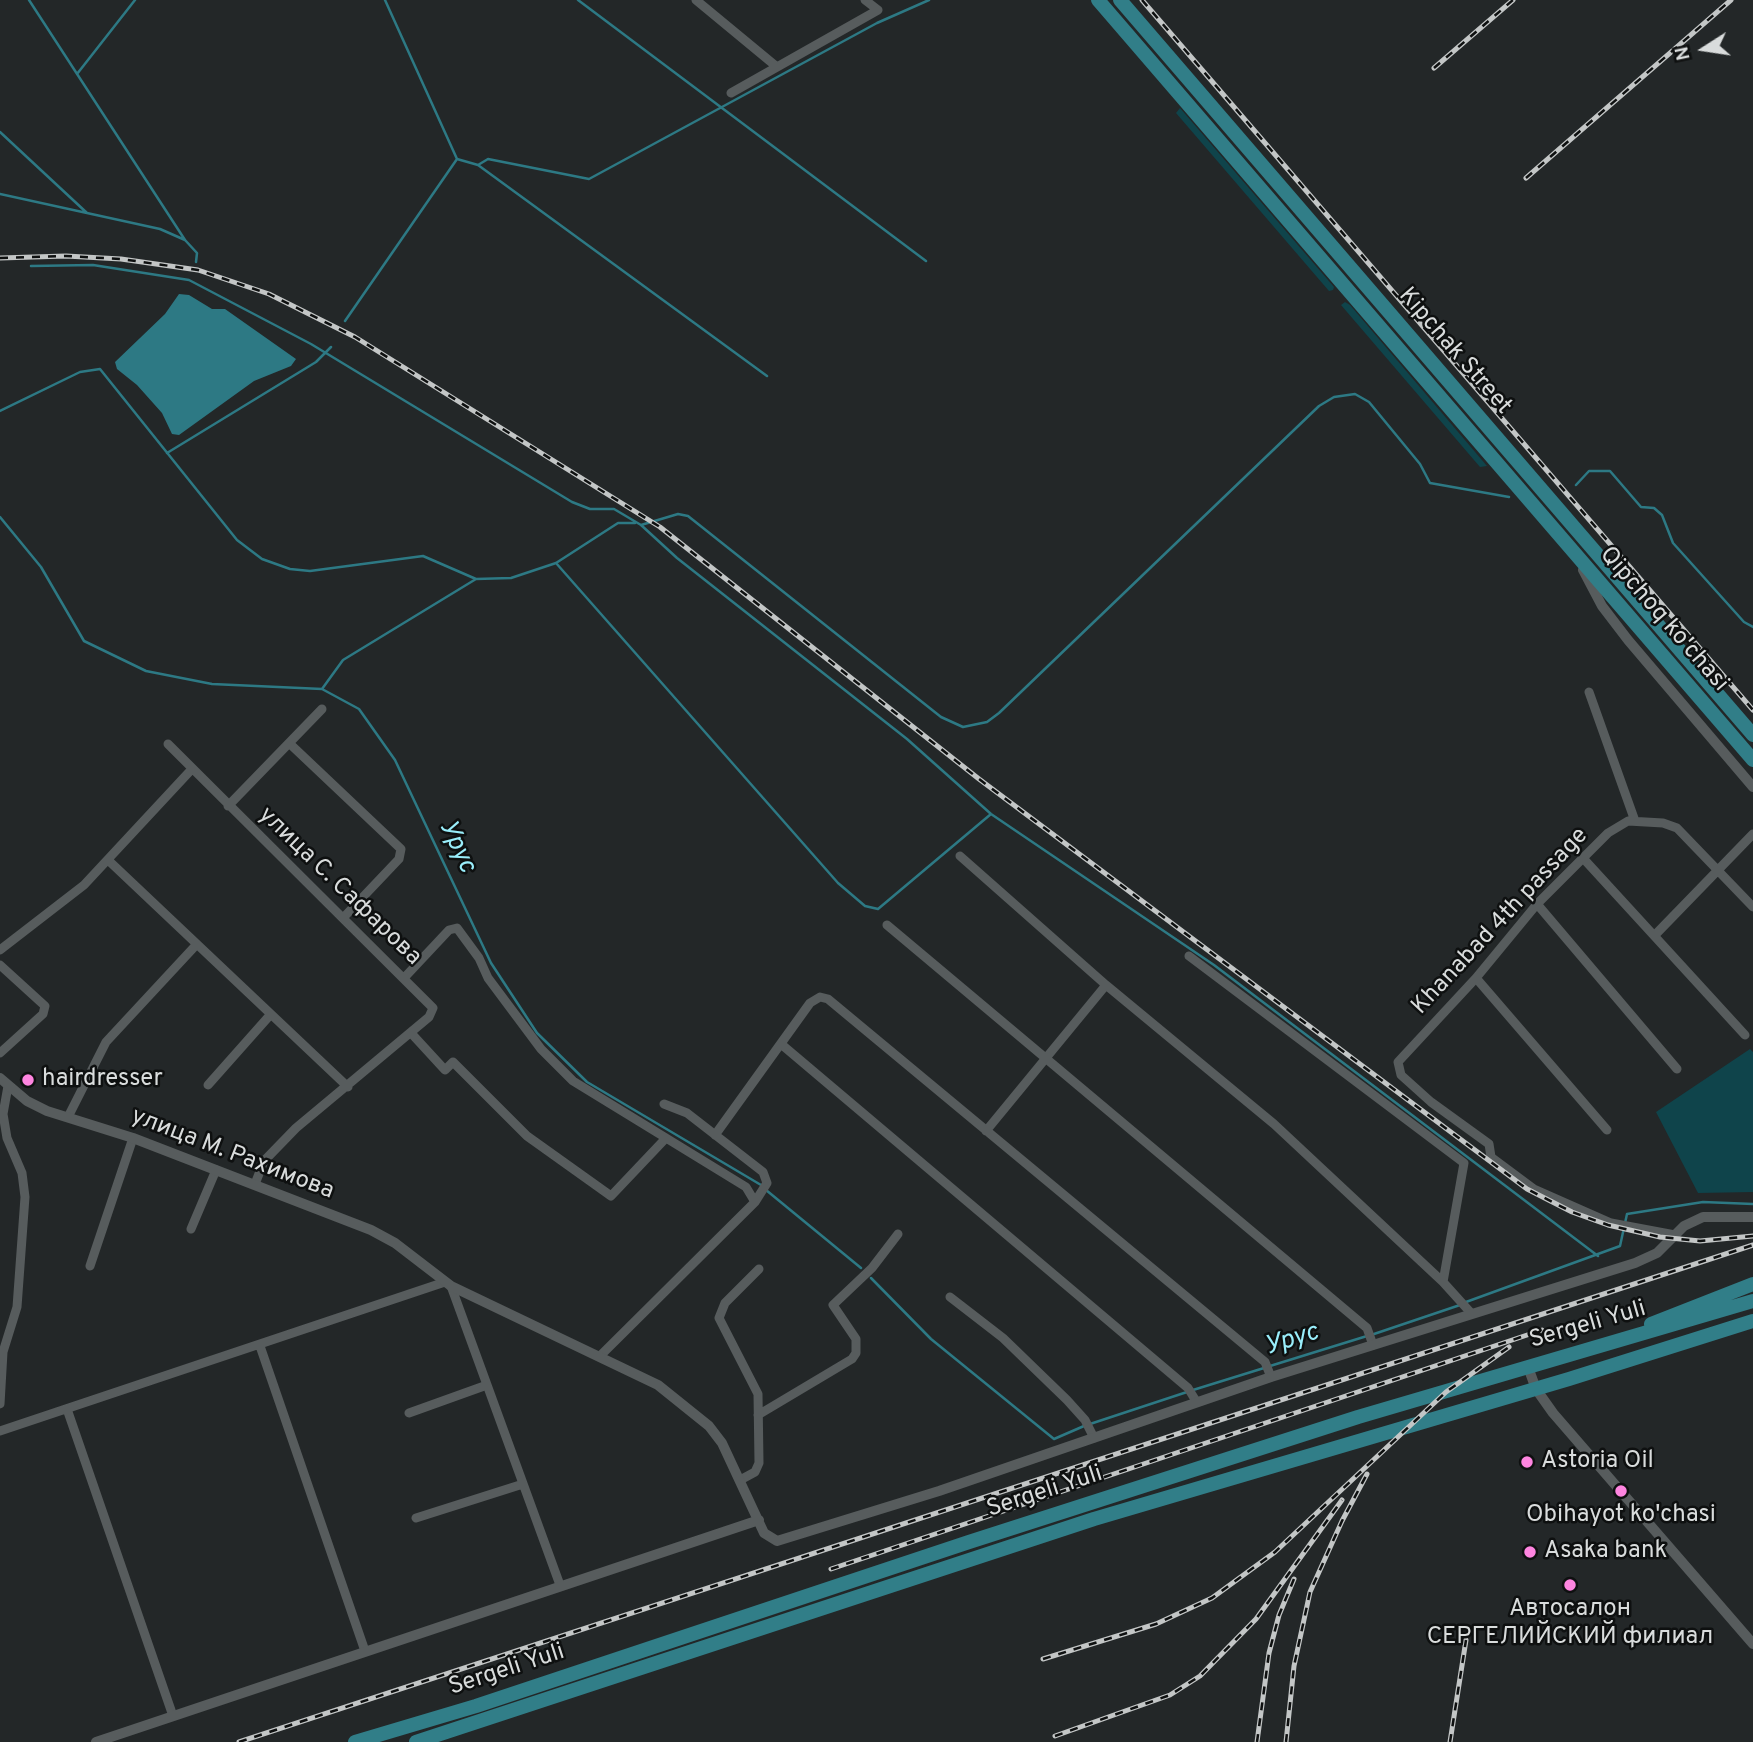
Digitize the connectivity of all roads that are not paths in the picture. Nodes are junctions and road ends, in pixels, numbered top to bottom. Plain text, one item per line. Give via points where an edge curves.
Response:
1 (696, 0) edge
2 (865, 0) edge
3 (1098, 0) edge
4 (1120, 0) edge
5 (777, 66) junction
6 (731, 93) dead end
7 (1513, 455) junction
8 (1501, 466) junction
9 (1565, 541) junction
10 (1590, 692) dead end
11 (322, 709) dead end
12 (1753, 735) edge
13 (289, 743) junction
14 (168, 744) dead end
15 (1753, 760) edge
16 (191, 770) junction
17 (1753, 787) edge
18 (228, 806) junction
19 (1635, 821) junction
20 (1753, 834) edge
21 (960, 856) dead end
22 (1582, 858) junction
23 (108, 860) junction
24 (1719, 870) junction
25 (1537, 904) junction
26 (1753, 907) edge
27 (343, 918) junction
28 (887, 925) dead end
29 (1655, 935) junction
30 (197, 944) junction
31 (0, 950) edge
32 (1189, 956) dead end
33 (0, 965) edge
34 (404, 978) junction
35 (1476, 978) junction
36 (1106, 985) junction
37 (271, 1014) junction
38 (411, 1033) junction
39 (1745, 1035) dead end
40 (781, 1044) junction
41 (0, 1052) edge
42 (1044, 1060) junction
43 (1677, 1069) dead end
44 (4, 1082) edge
45 (208, 1085) dead end
46 (348, 1087) junction
47 (664, 1104) dead end
48 (68, 1117) junction
49 (1607, 1130) dead end
50 (986, 1131) junction
51 (715, 1135) junction
52 (7, 1138) junction
53 (133, 1138) junction
54 (666, 1138) junction
55 (0, 1149) edge
56 (216, 1170) junction
57 (255, 1184) junction
58 (755, 1202) junction
59 (1753, 1217) edge
60 (191, 1229) dead end
61 (898, 1234) dead end
62 (1675, 1235) junction
63 (90, 1266) dead end
64 (759, 1269) dead end
65 (1443, 1282) junction
66 (448, 1284) junction
67 (1753, 1284) edge
68 (950, 1297) dead end
69 (1753, 1301) edge
70 (1466, 1306) junction
71 (1753, 1321) edge
72 (1617, 1339) junction
73 (1373, 1345) junction
74 (260, 1346) junction
75 (601, 1355) junction
76 (1528, 1367) junction
77 (1271, 1377) junction
78 (487, 1385) junction
79 (1536, 1389) junction
80 (1192, 1394) junction
81 (0, 1404) edge
82 (68, 1409) junction
83 (409, 1413) dead end
84 (758, 1415) junction
85 (0, 1431) edge
86 (1092, 1434) junction
87 (742, 1479) junction
88 (523, 1484) junction
89 (416, 1518) dead end
90 (759, 1520) junction
91 (560, 1585) junction
92 (1753, 1644) edge
93 (365, 1651) junction
94 (173, 1716) junction
95 (96, 1742) edge
96 (355, 1742) edge
97 (416, 1742) edge

1 - 5 street
2 - 5 street via 878,10
3 - 8 main road, Kipchak Street
4 - 7 main road, Kipchak Street
5 - 6 street
7 - 8 main road
7 - 12 main road, Kipchak Street
8 - 9 main road, Kipchak Street
9 - 15 main road, Qipchoq ko'chasi
9 - 17 street via 1622,633
10 - 19 street
11 - 13 street
13 - 18 street
13 - 27 street via 401,849 398,859
14 - 16 street, улица С. Сафарова
16 - 18 street, улица С. Сафарова
16 - 23 street
18 - 27 street, улица С. Сафарова
19 - 22 street, Khanabad 4th passage via 1608,833
19 - 24 street via 1663,822 1677,828
20 - 24 street
21 - 36 street
22 - 25 street, Khanabad 4th passage
22 - 29 street
23 - 30 street
23 - 31 street via 85,885
24 - 26 street
24 - 29 street
25 - 35 street, Khanabad 4th passage
25 - 43 street
27 - 34 street, улица С. Сафарова
28 - 42 street
29 - 39 street
30 - 37 street
30 - 48 street via 106,1042
32 - 65 street via 1464,1163
33 - 41 street via 45,1006 43,1014
34 - 38 street, улица С. Сафарова via 433,1007 433,1013
34 - 54 street via 449,930 457,928 541,1049 572,1081
35 - 49 street
35 - 62 street, Khanabad 4th passage via 1402,1058 1401,1074 1489,1144 1491,1157 1534,1189 1611,1223
36 - 42 street
36 - 65 street via 1274,1124
37 - 45 street
37 - 46 street
38 - 46 street, улица С. Сафарова
38 - 54 street via 445,1070 453,1062 527,1136 611,1195
40 - 50 street via 810,1003 820,997 828,999
40 - 51 street
40 - 80 street
42 - 50 street
42 - 73 street via 1367,1328
44 - 48 street, улица М. Рахимова via 27,1101
44 - 52 street
46 - 57 street, улица С. Сафарова via 296,1128 264,1161
47 - 51 street via 687,1113
48 - 53 street, улица М. Рахимова
50 - 77 street via 1265,1362
51 - 58 street via 767,1177
52 - 55 street
52 - 81 street via 22,1173 25,1197 17,1307 3,1352
53 - 56 street, улица М. Рахимова
53 - 63 street
54 - 58 street via 746,1187
56 - 57 street, улица М. Рахимова
56 - 60 street
57 - 66 street, улица М. Рахимова via 380,1235
58 - 75 street
59 - 62 street via 1703,1217
61 - 84 street via 872,1268 833,1305 856,1339 852,1359
62 - 70 street via 1644,1260
64 - 84 street via 725,1303 719,1318 758,1394
65 - 70 street
66 - 74 street
66 - 75 street, улица М. Рахимова
66 - 78 street
67 - 72 main road
68 - 86 street via 1003,1338 1085,1420
69 - 72 main road, Sergeli Yuli
70 - 73 street
71 - 79 main road, Sergeli Yuli
72 - 76 main road, Sergeli Yuli
73 - 77 street
74 - 82 street
74 - 93 street
75 - 87 street, улица М. Рахимова via 658,1385 693,1411 722,1443
76 - 79 street
76 - 96 main road, Sergeli Yuli via 1084,1504
77 - 80 street
78 - 83 street
78 - 88 street
79 - 92 street
79 - 97 main road, Sergeli Yuli via 1094,1519
80 - 86 street
82 - 85 street
82 - 94 street
84 - 87 street via 759,1463 755,1472
86 - 90 street via 786,1540 768,1537
87 - 90 street, улица М. Рахимова
88 - 89 street
88 - 91 street
90 - 91 street
91 - 93 street
93 - 94 street
94 - 95 street

